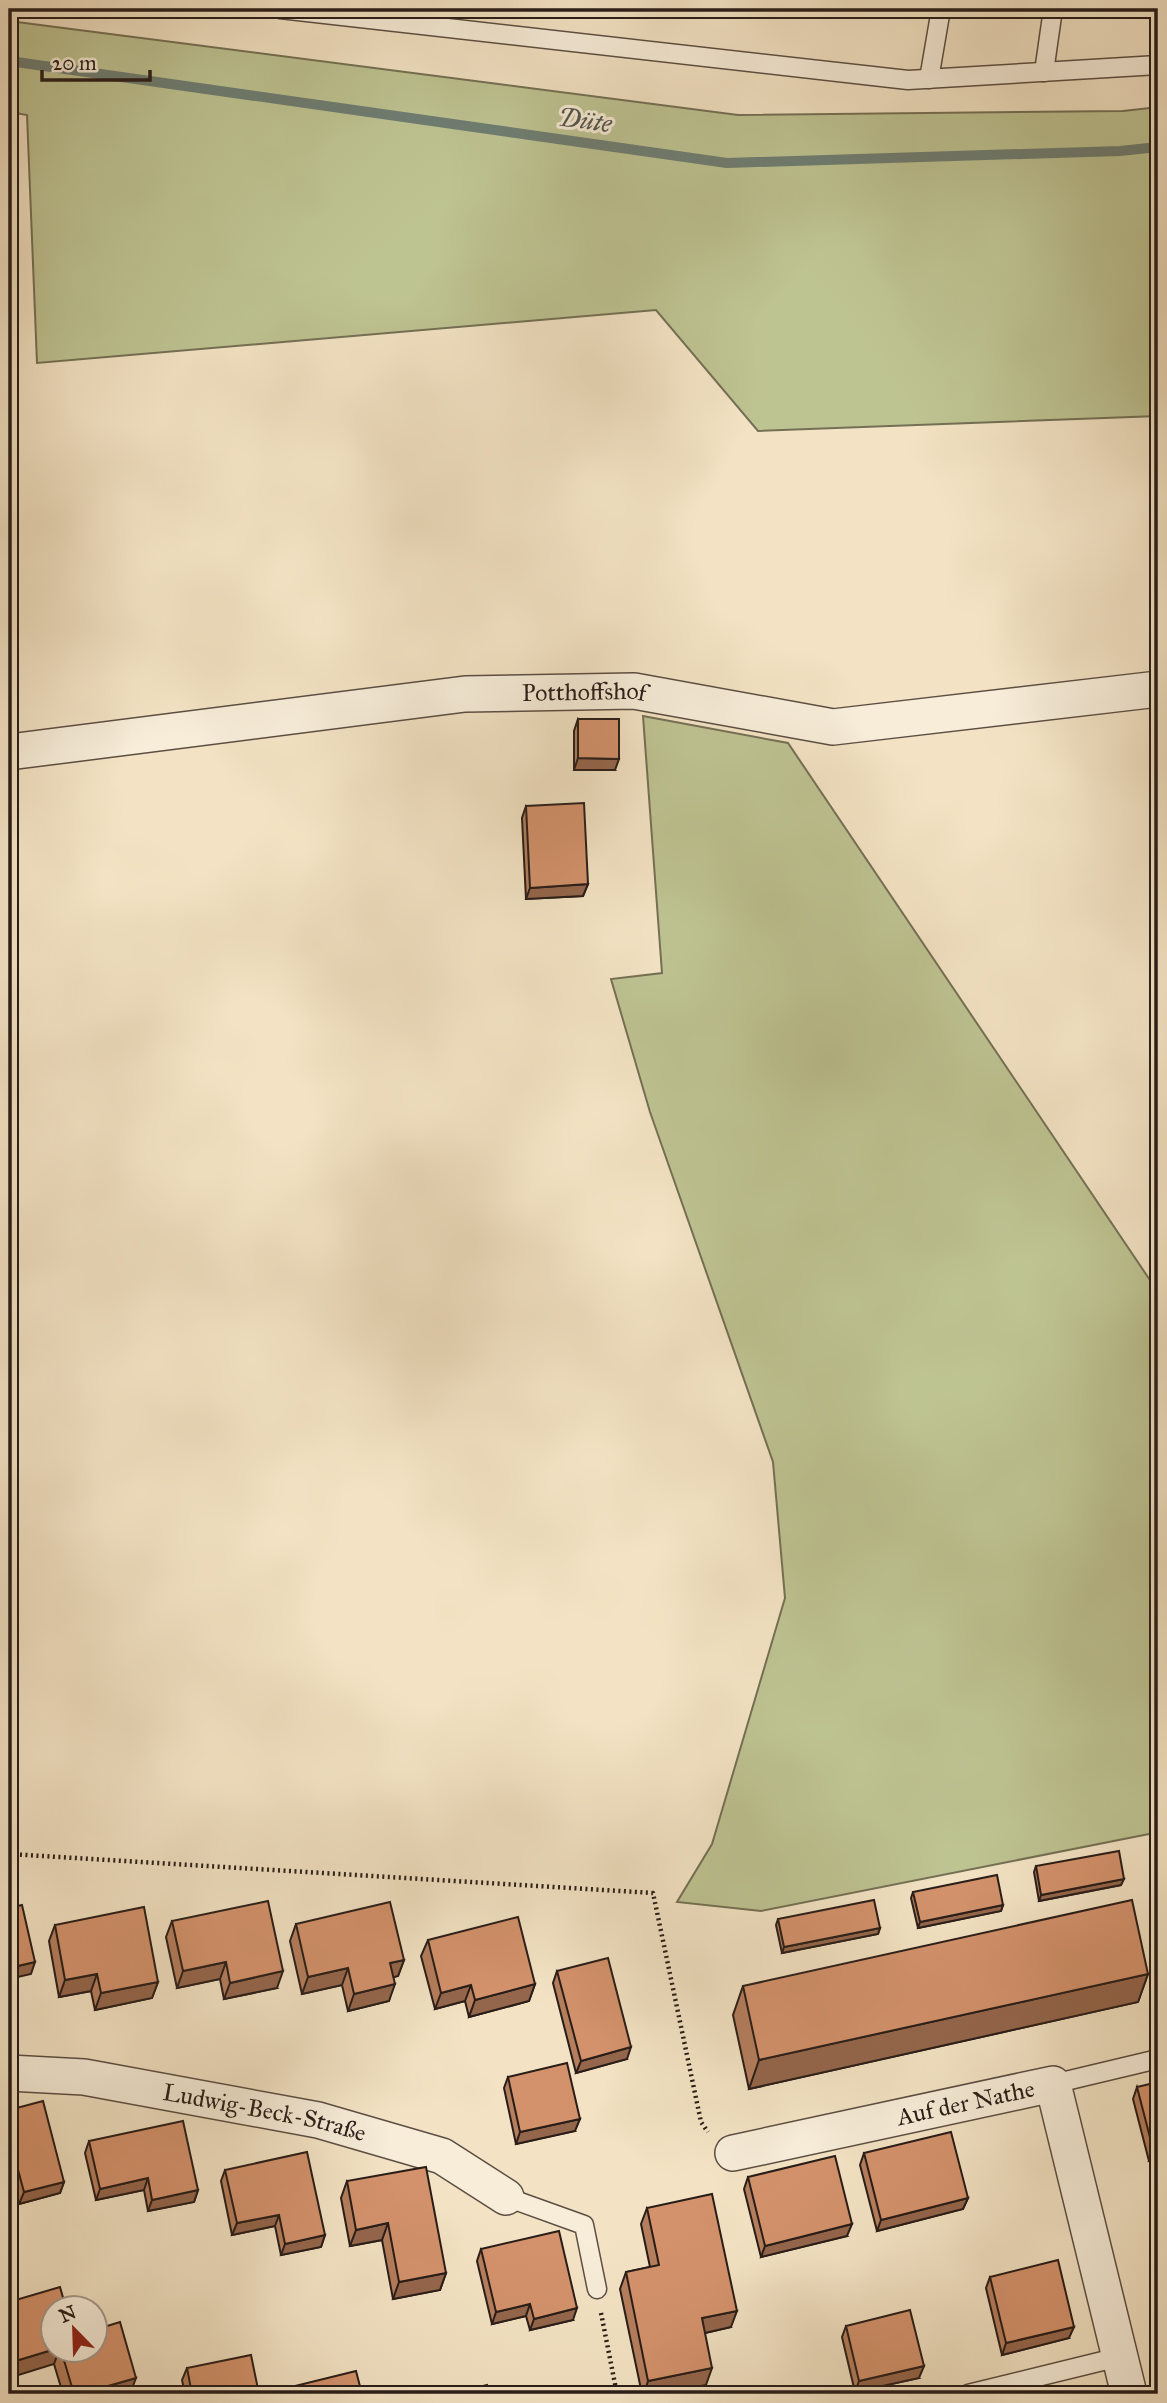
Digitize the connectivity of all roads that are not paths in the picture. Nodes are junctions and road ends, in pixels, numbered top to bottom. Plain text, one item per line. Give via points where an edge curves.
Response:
1 (280, 9) edge
2 (941, 9) edge
3 (1053, 9) edge
4 (1158, 65) edge
5 (1044, 72) junction
6 (929, 79) junction
7 (1158, 690) edge
8 (9, 751) edge
9 (1158, 2059) edge
10 (9, 2073) edge
11 (1053, 2084) junction
12 (733, 2153) road end
13 (506, 2197) joint
14 (597, 2289) road end
15 (1119, 2357) junction
16 (968, 2394) edge
17 (1129, 2394) edge

1 - 6 lane
2 - 6 lane
3 - 5 lane
4 - 5 lane
5 - 6 lane
7 - 8 street, Potthoffshof via 833,727 634,691 465,694
9 - 11 lane
10 - 13 street, Ludwig-Beck-Straße via 84,2077 318,2120 442,2157
11 - 12 street, Auf der Nathe
11 - 15 street, Auf der Nathe
13 - 14 lane via 584,2225
15 - 16 lane
15 - 17 street, Auf der Nathe

